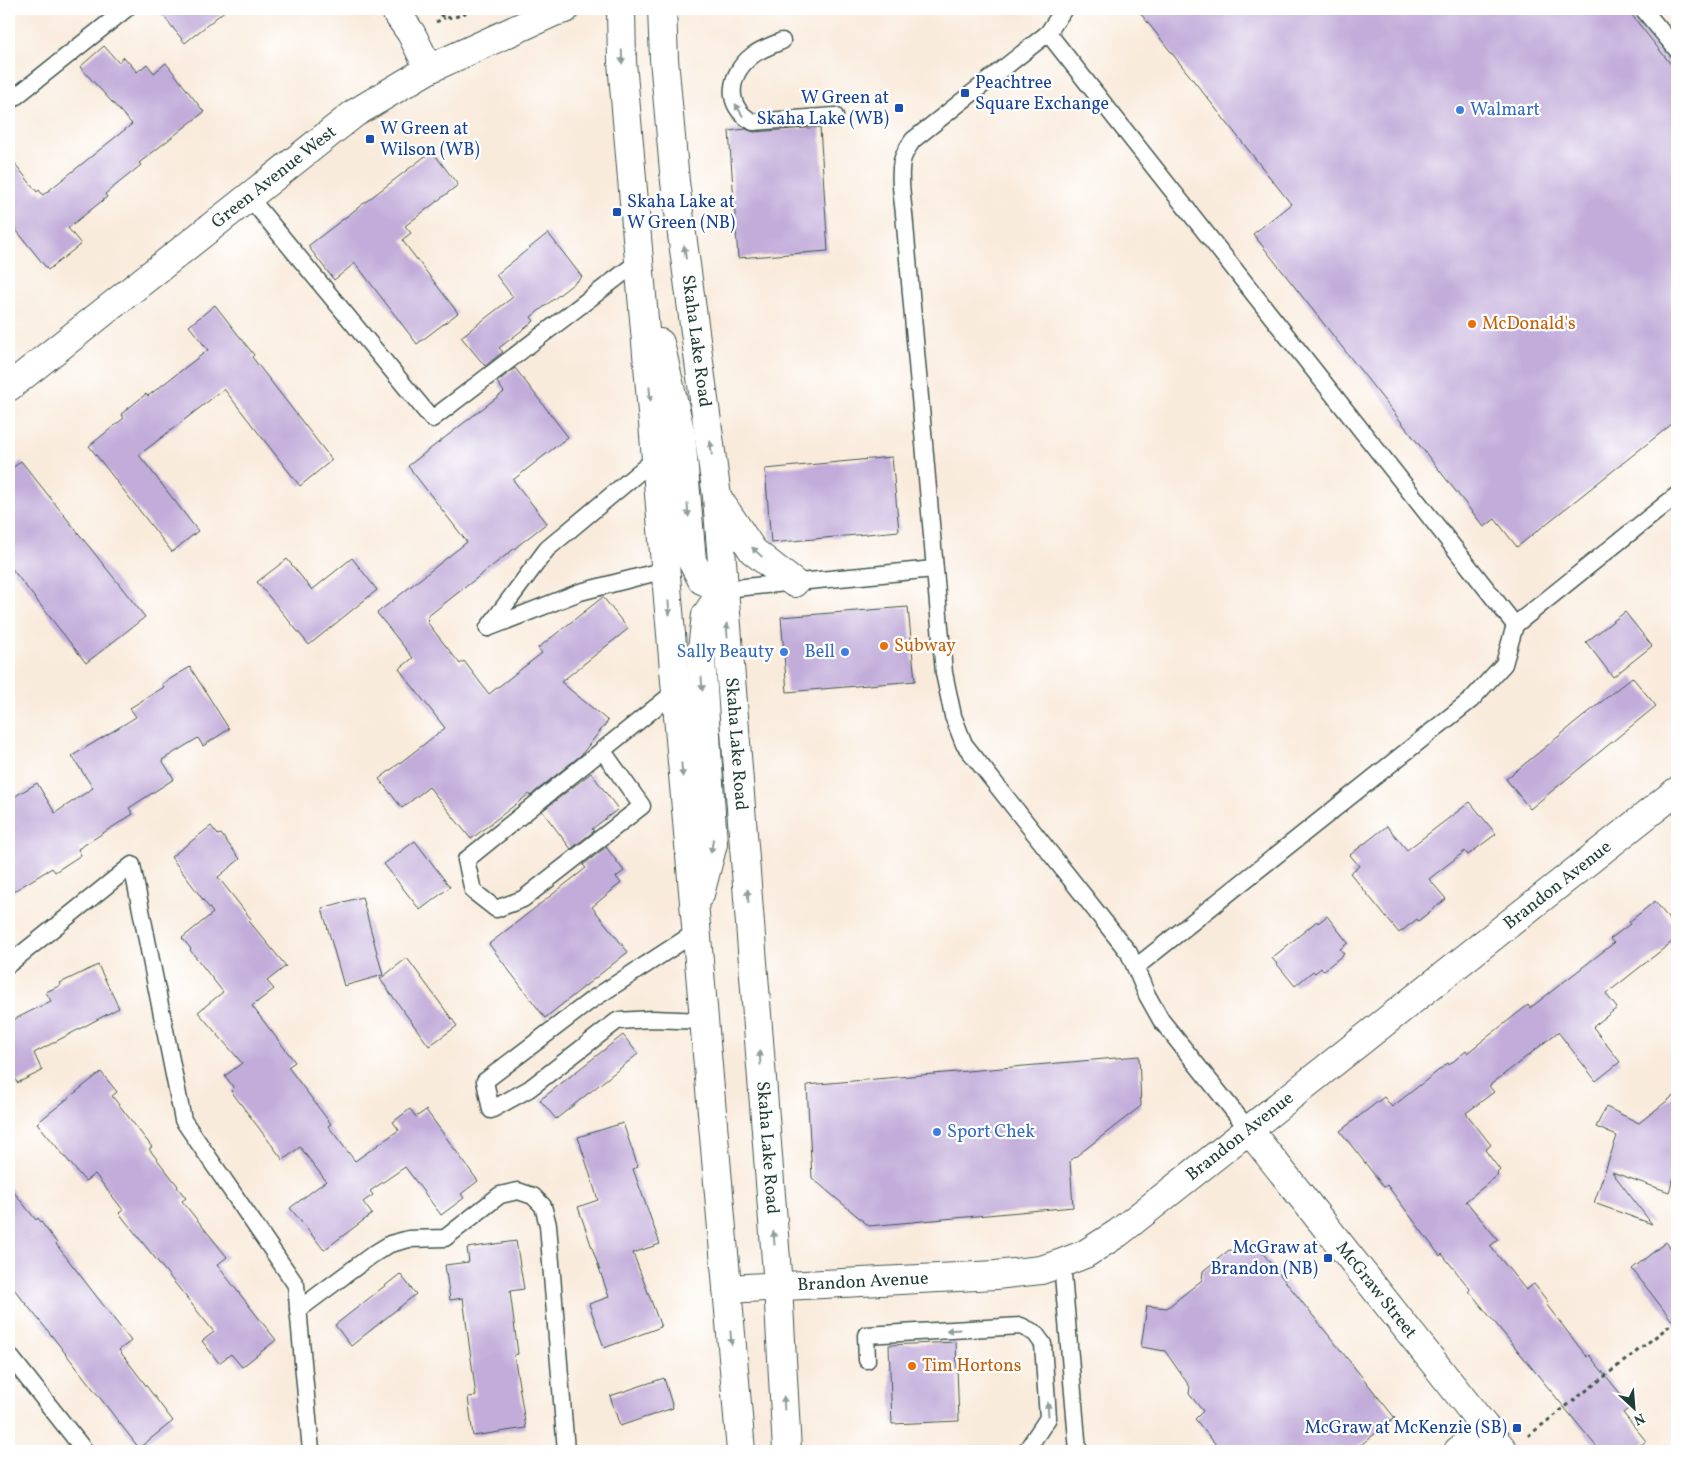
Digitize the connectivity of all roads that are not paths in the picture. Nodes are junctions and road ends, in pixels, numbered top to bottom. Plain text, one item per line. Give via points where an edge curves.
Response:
1 (126, 9) edge
2 (394, 9) edge
3 (565, 9) edge
4 (621, 9) edge
5 (662, 9) edge
6 (1064, 9) edge
7 (1643, 9) edge
8 (1048, 33) junction
9 (782, 41) dead end
10 (1677, 50) edge
11 (429, 69) junction
12 (9, 102) edge
13 (835, 116) dead end
14 (250, 197) junction
15 (638, 250) junction
16 (9, 387) edge
17 (656, 458) junction
18 (1677, 495) edge
19 (717, 496) junction
20 (934, 569) junction
21 (666, 570) junction
22 (794, 583) junction
23 (724, 589) junction
24 (1516, 625) junction
25 (676, 691) junction
26 (602, 750) junction
27 (1677, 792) edge
28 (695, 922) junction
29 (9, 964) edge
30 (1136, 967) junction
31 (704, 1021) junction
32 (1248, 1129) junction
33 (1062, 1263) junction
34 (778, 1286) junction
35 (727, 1290) junction
36 (298, 1310) junction
37 (9, 1355) edge
38 (867, 1360) dead end
39 (1487, 1429) junction
40 (1514, 1445) edge
41 (85, 1451) edge
42 (311, 1451) edge
43 (566, 1451) edge
44 (741, 1451) edge
45 (787, 1451) edge
46 (1026, 1451) edge
47 (1078, 1451) edge
48 (1458, 1451) edge

1 - 12 lane
2 - 11 main road via 408,28
3 - 11 main road, Green Avenue West
4 -> 15 main road via 622,62
19 -> 5 main road, Skaha Lake Road via 675,182
6 - 8 lane
7 - 10 lane
8 - 20 lane via 925,129 913,140 902,160
8 - 24 lane
13 -> 9 lane via 753,122 743,117 732,95 738,71 755,53
11 - 14 main road, Green Avenue West via 355,113
14 - 15 lane via 432,419
14 - 16 main road, Green Avenue West
15 -> 17 main road
15 -> 23 main road via 681,435 692,561 702,580
17 - 21 main road
17 - 21 lane via 546,548 488,628 580,592
18 - 24 lane
22 -> 19 main road via 753,551
19 - 23 main road, Skaha Lake Road
20 - 22 lane
20 - 30 lane via 944,673 952,716 964,744 1129,953
21 -> 25 main road
22 - 23 lane
23 -> 28 main road via 706,615 701,658 713,844
34 -> 23 main road, Skaha Lake Road
24 - 30 lane via 1504,664 1470,700
25 - 26 lane
25 -> 28 main road
26 - 26 lane via 466,860 473,891 496,909 523,899 642,806
27 - 32 main road, Brandon Avenue
28 - 31 main road
28 - 31 lane via 485,1081 491,1110 529,1089 617,1021
29 - 36 lane via 132,865 183,1120 296,1285
30 - 32 lane via 1161,1020
31 - 35 main road
32 - 33 main road, Brandon Avenue via 1118,1232 1085,1254
32 - 39 main road, McGraw Street
33 - 34 main road, Brandon Avenue via 1041,1270 996,1275
33 - 47 lane
34 - 35 main road, Brandon Avenue
45 -> 34 main road, Skaha Lake Road
35 -> 44 main road
36 - 42 lane
36 - 43 lane via 390,1244 409,1239 445,1238 500,1195 518,1192 533,1196 543,1206 548,1225
37 - 41 lane
46 -> 38 lane via 1048,1418 1043,1344 1035,1334 1021,1326 866,1335
39 - 40 main road, McGraw Street
39 - 48 main road

